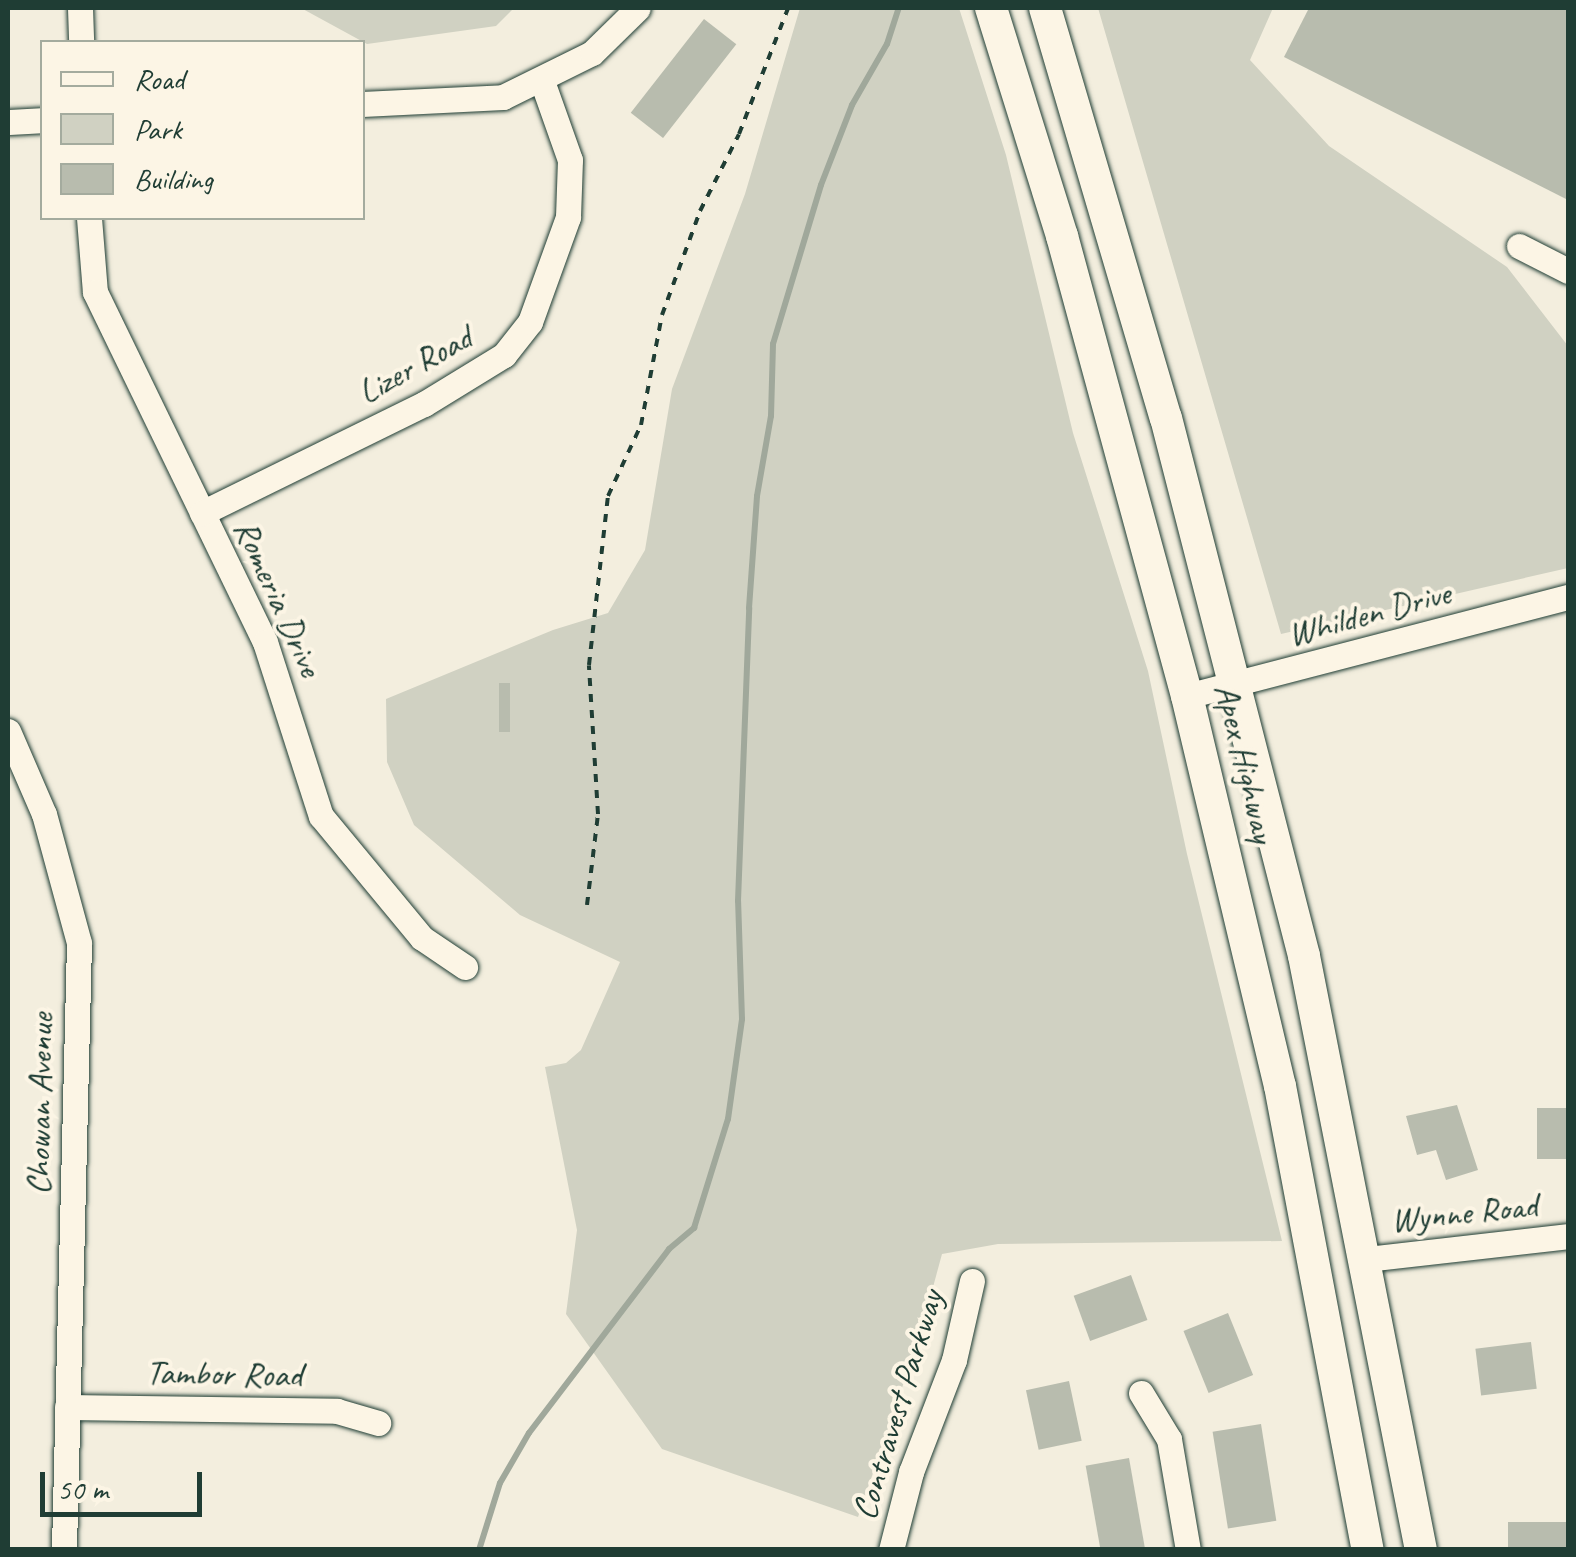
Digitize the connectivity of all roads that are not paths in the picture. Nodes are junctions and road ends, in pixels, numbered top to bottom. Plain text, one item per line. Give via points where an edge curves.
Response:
1 (80, 8) edge
2 (638, 8) edge
3 (991, 8) edge
4 (1046, 8) edge
5 (81, 40) edge
6 (542, 81) junction
7 (365, 104) edge
8 (40, 120) edge
9 (8, 122) edge
10 (90, 220) edge
11 (1520, 246) dead end
12 (1568, 271) edge
13 (202, 513) junction
14 (1568, 597) edge
15 (1236, 685) junction
16 (1188, 696) junction
17 (8, 731) edge
18 (465, 966) dead end
19 (1568, 1236) edge
20 (1367, 1259) junction
21 (972, 1280) dead end
22 (1140, 1394) dead end
23 (66, 1406) junction
24 (378, 1423) dead end
25 (64, 1550) edge
26 (891, 1550) edge
27 (1188, 1550) edge
28 (1368, 1550) edge
29 (1421, 1550) edge

1 - 5 street
2 - 6 street via 592,53
3 - 16 main road, Apex Highway via 1062,236
4 - 15 main road, Apex Highway via 1145,341
6 - 7 street via 504,96
6 - 13 street, Lizer Road via 570,160 568,217 530,322 504,356 424,404
8 - 9 street
10 - 13 street, Romeria Drive via 95,292
11 - 12 street
13 - 18 street, Romeria Drive via 282,683 320,816 422,938
14 - 15 street, Whilden Drive
15 - 16 street, Whilden Drive
15 - 20 main road, Apex Highway via 1304,956
16 - 28 main road, Apex Highway via 1280,1086
17 - 23 street, Chowan Avenue via 44,814 78,943
19 - 20 street, Wynne Road
20 - 29 main road, Apex Highway
21 - 26 street, Contravest Parkway via 954,1360
22 - 27 street via 1169,1440
23 - 24 street, Tambor Road via 337,1411
23 - 25 street, Chowan Avenue

